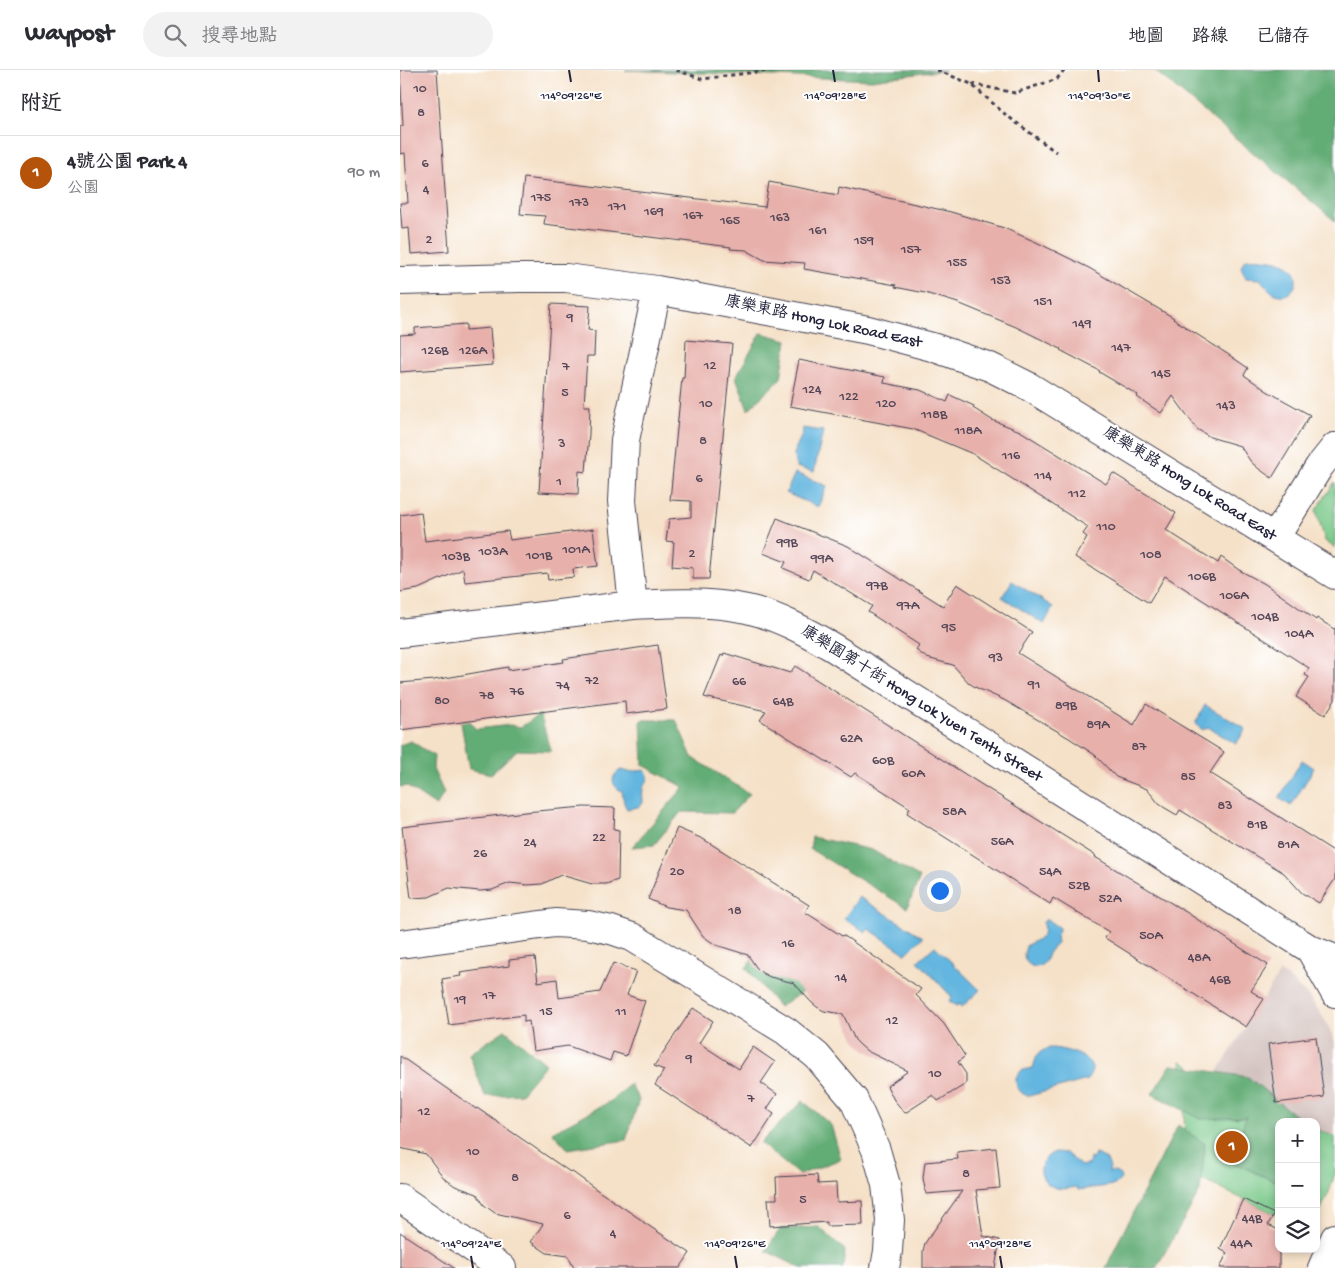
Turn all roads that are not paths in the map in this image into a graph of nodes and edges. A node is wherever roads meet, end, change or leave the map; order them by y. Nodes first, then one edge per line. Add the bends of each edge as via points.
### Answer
1 (400, 281) edge
2 (657, 290) junction
3 (1335, 447) edge
4 (1275, 538) junction
5 (1335, 575) edge
6 (633, 605) junction
7 (400, 633) edge
8 (400, 944) edge
9 (1310, 948) junction
10 (1335, 959) edge
11 (1335, 993) edge
12 (400, 1198) edge
13 (1335, 1238) edge
14 (502, 1268) edge
15 (885, 1268) edge
16 (1322, 1268) edge

1 - 2 street, 康樂東路 Hong Lok Road East via 566,278
2 - 4 street, 康樂東路 Hong Lok Road East via 868,330 990,367 1028,386
2 - 6 street via 625,440 622,501
3 - 4 street
4 - 5 street, 康樂東路 Hong Lok Road East
6 - 7 street, 康樂園第十街 Hong Lok Yuen Tenth Street
6 - 9 street, 康樂園第十街 Hong Lok Yuen Tenth Street via 694,603 748,610 806,632
8 - 15 street via 555,923 611,930 632,937 786,1032 817,1056 854,1100 876,1150 886,1185 890,1220
9 - 10 street, 康樂園第十街 Hong Lok Yuen Tenth Street
9 - 11 street, 康樂園第十街 Hong Lok Yuen Tenth Street
12 - 14 street
13 - 16 street

